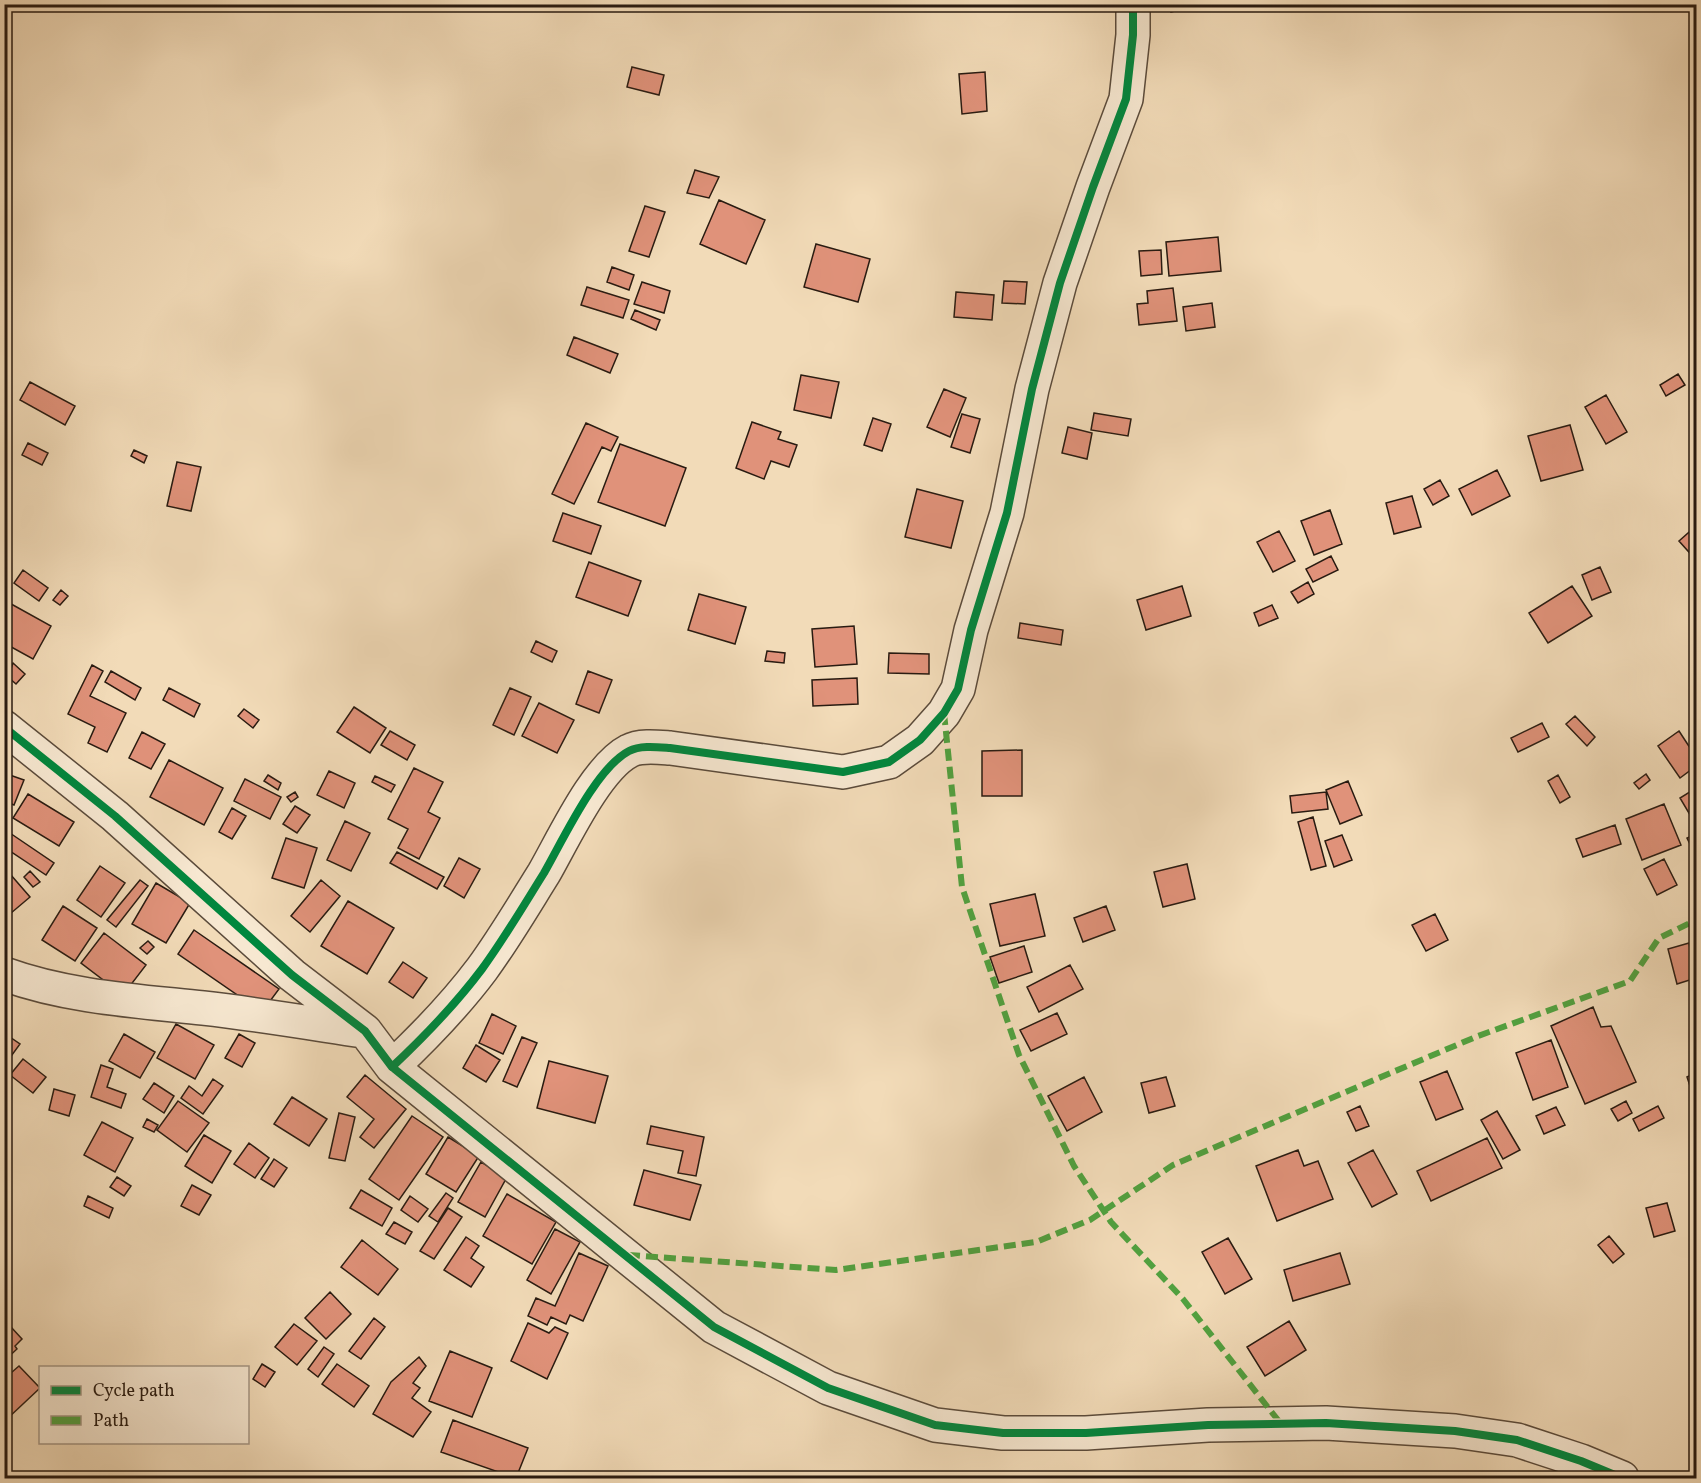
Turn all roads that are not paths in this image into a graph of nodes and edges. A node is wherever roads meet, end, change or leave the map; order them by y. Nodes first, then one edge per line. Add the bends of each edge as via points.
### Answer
1 (1133, 4) edge
2 (4, 727) edge
3 (4, 974) edge
4 (365, 1031) junction
5 (392, 1066) junction
6 (1622, 1479) edge

1 - 5 street via 1126,99 1060,283 1032,389 1007,513 971,630 958,688 944,713 920,740 889,762 843,772 670,748 630,750 611,766 590,793 482,969 433,1028
2 - 4 street via 115,816 292,975
3 - 4 street via 105,998
4 - 5 street
5 - 6 street via 714,1327 828,1388 935,1425 1015,1433 1326,1423 1455,1431 1518,1440

